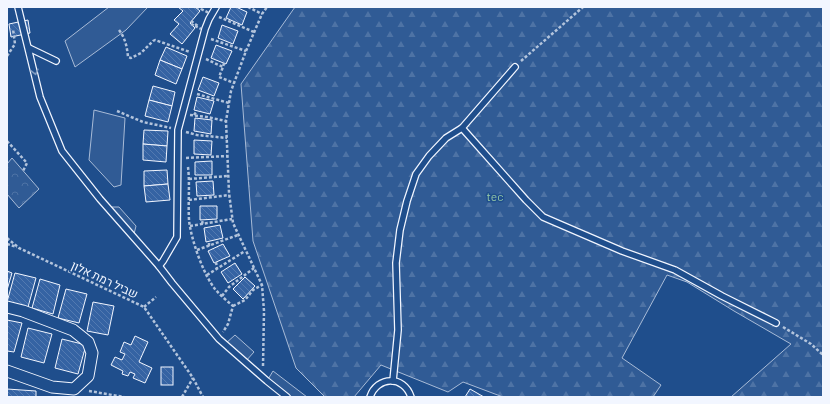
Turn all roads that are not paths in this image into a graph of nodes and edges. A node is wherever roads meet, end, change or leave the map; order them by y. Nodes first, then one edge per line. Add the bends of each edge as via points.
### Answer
1 (18, 7) edge
2 (216, 7) edge
3 (29, 48) junction
4 (56, 61) dead end
5 (515, 67) road end
6 (462, 128) junction
7 (102, 192) dead end
8 (100, 199) junction
9 (159, 266) junction
10 (7, 307) edge
11 (776, 323) road end
12 (7, 371) edge
13 (393, 381) junction
14 (410, 395) edge
15 (287, 397) edge
16 (370, 397) edge
17 (416, 397) edge

1 - 3 lane
2 - 9 lane via 209,19 178,130 177,238
3 - 4 lane
3 -> 8 lane via 40,97 62,151
5 - 6 lane
6 - 11 lane via 543,217 622,251 675,270
6 - 13 lane via 446,138 429,156 416,174 407,201 396,263 398,330
7 - 8 lane
8 - 9 lane
9 - 15 lane via 219,339
10 - 12 street via 73,330 88,342 92,352 88,376 74,389 52,387
13 - 14 lane via 406,387
13 - 16 lane via 380,383 371,392
14 - 17 lane

